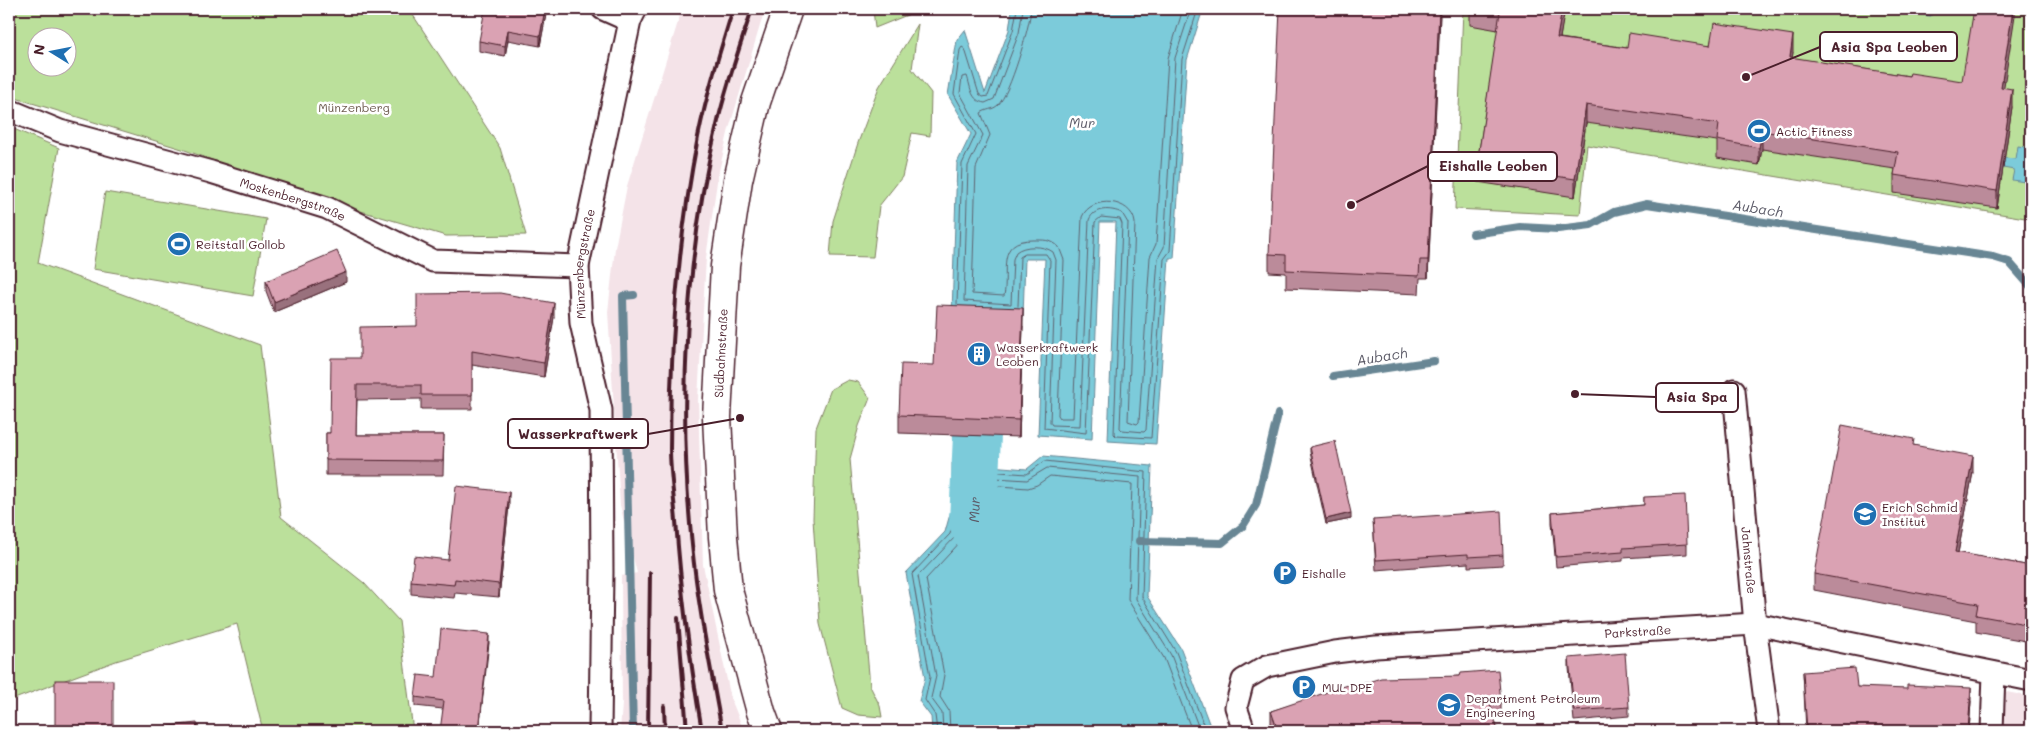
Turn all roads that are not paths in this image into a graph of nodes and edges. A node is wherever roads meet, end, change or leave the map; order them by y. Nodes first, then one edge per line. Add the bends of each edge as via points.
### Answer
1 (602, 9) edge
2 (788, 9) edge
3 (633, 15) edge
4 (9, 110) edge
5 (578, 266) junction
6 (1734, 390) dead end
7 (1755, 624) junction
8 (1994, 673) junction
9 (2031, 680) edge
10 (600, 731) edge
11 (768, 731) edge
12 (1244, 731) edge
13 (1769, 731) edge
14 (1992, 731) edge

1 - 3 street
2 - 11 main road, Südbahnstraße via 756,102 738,180 725,266 717,417 722,537 728,590
3 - 5 street, Münzenbergstraße
4 - 5 street, Moskenbergstraße via 60,131 327,208 433,261
5 - 10 street, Münzenbergstraße via 581,323 601,410
6 - 7 street, Jahnstraße
7 - 8 street, Parkstraße
7 - 12 street, Parkstraße via 1376,647 1267,666 1243,680 1236,707
7 - 13 street, Jahnstraße
8 - 9 street, Parkstraße
8 - 14 street

